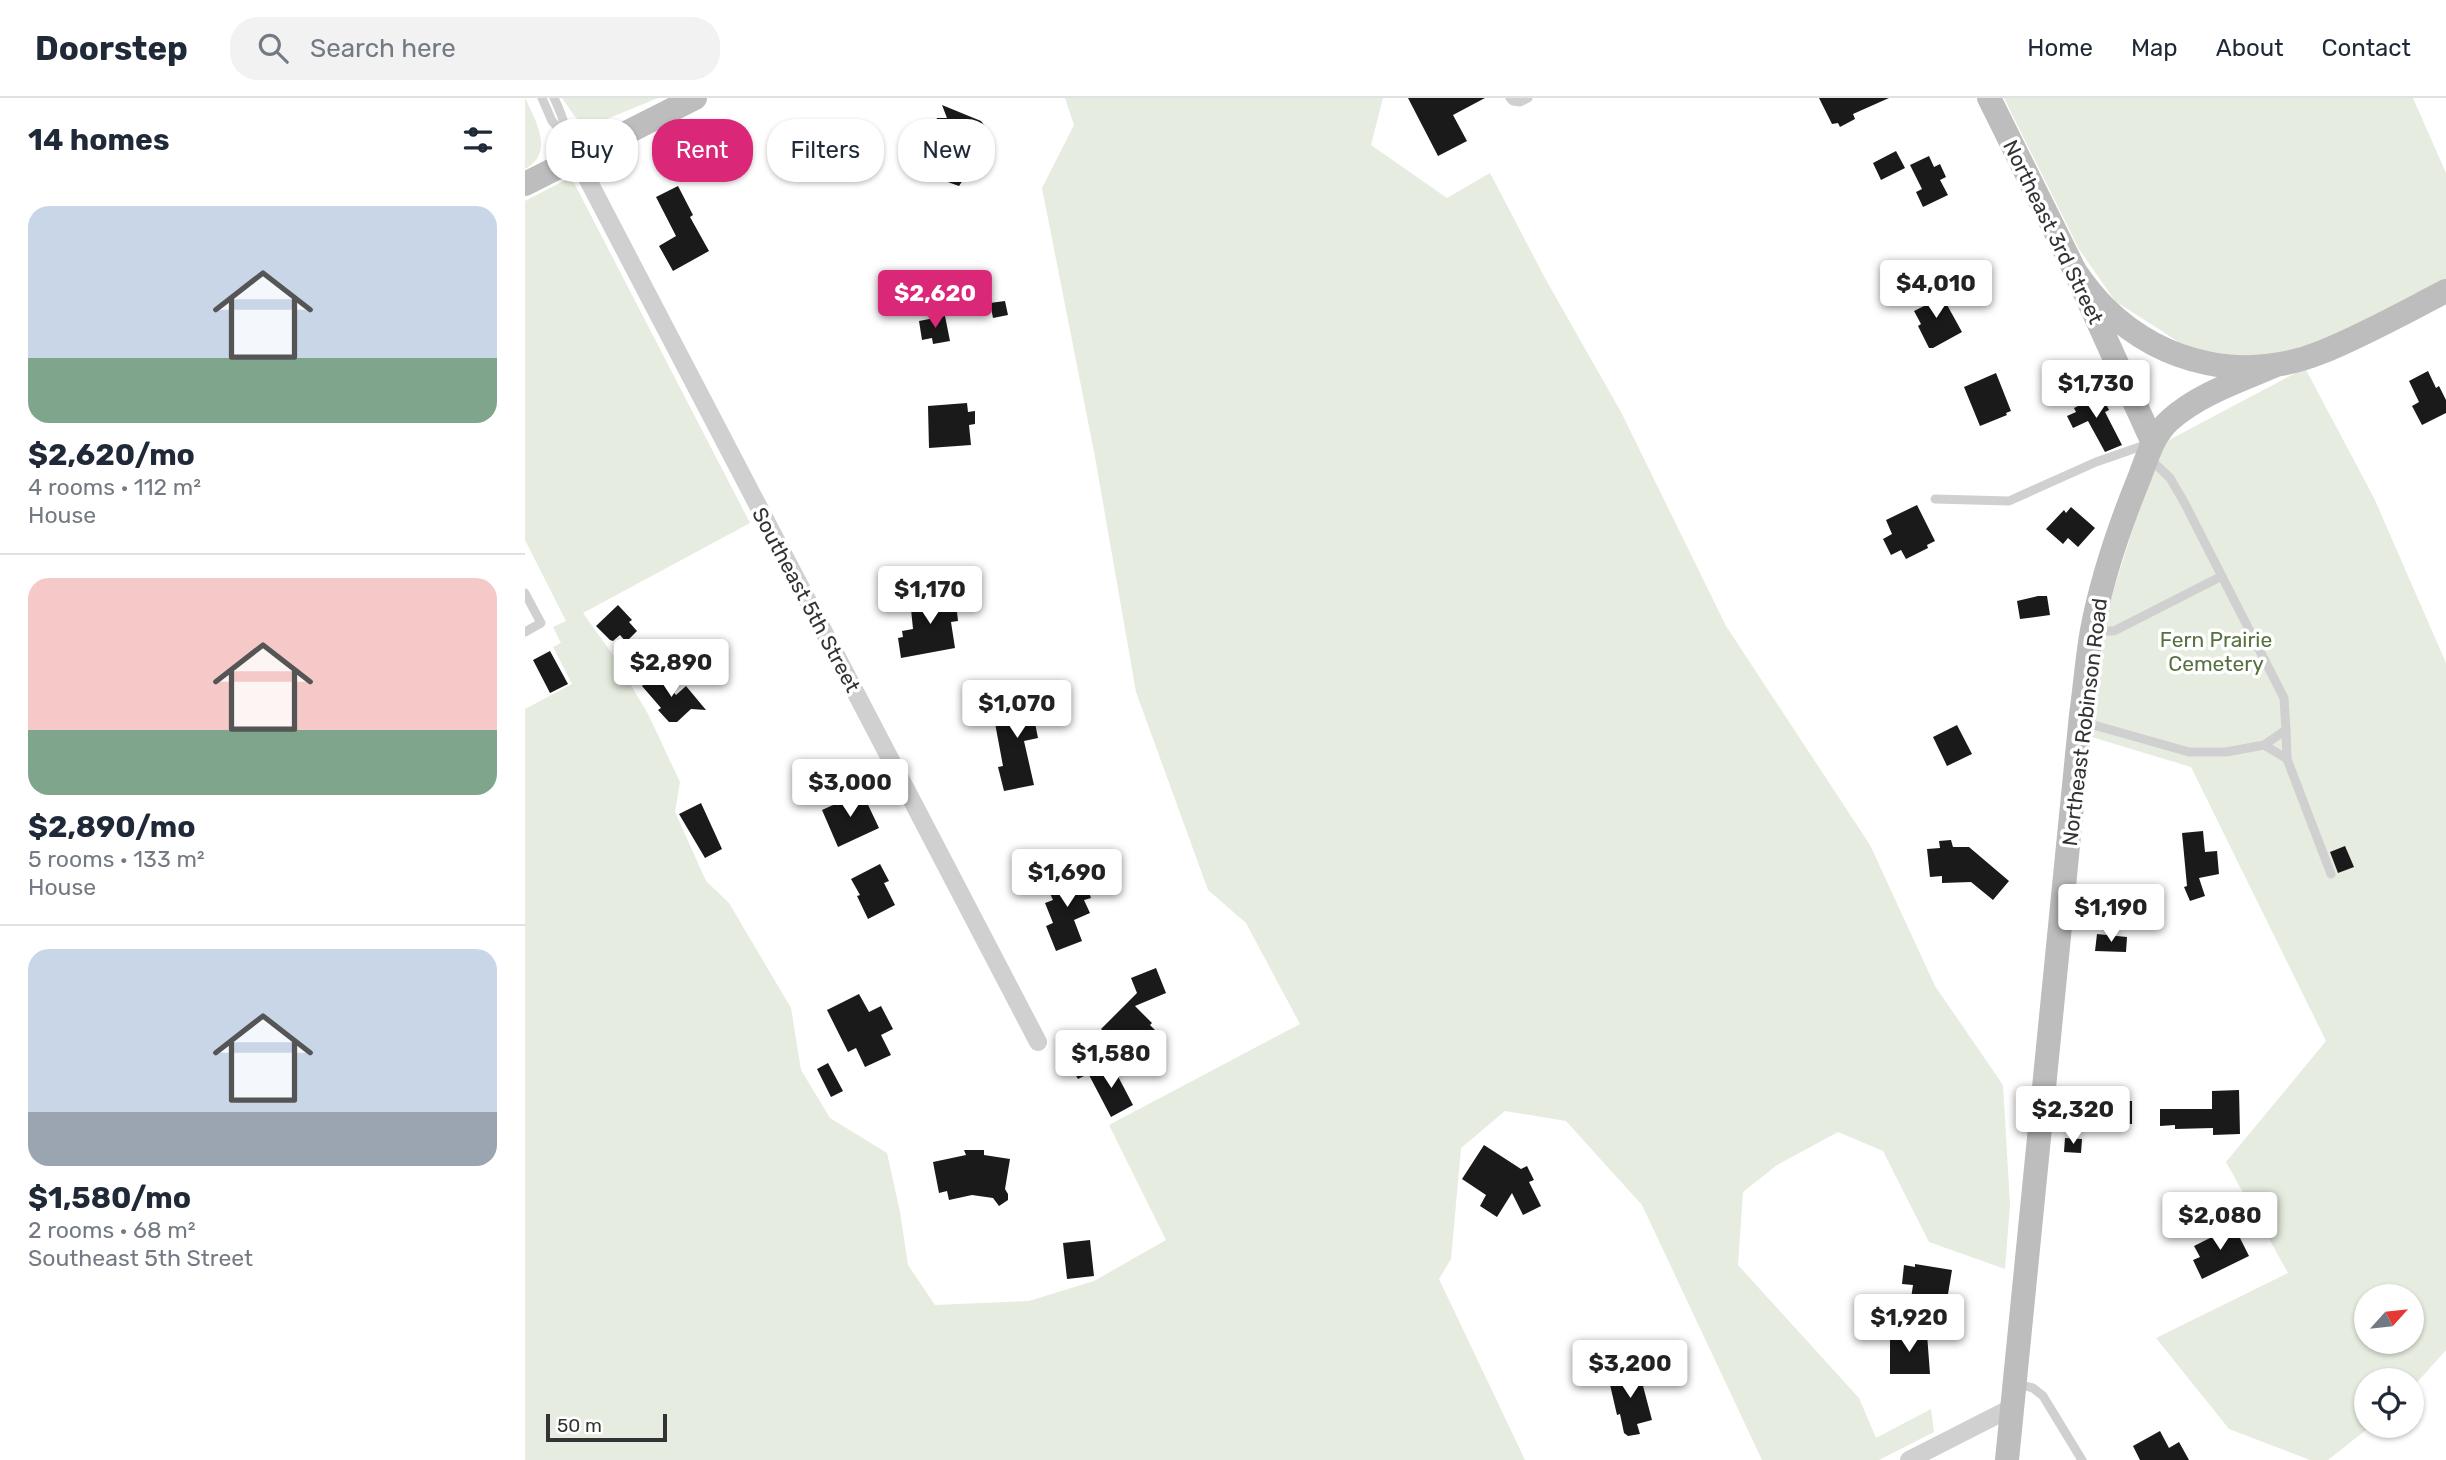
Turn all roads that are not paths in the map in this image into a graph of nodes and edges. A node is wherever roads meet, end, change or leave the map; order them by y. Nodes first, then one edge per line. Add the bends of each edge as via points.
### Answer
1 (542, 98) edge
2 (554, 98) edge
3 (695, 98) edge
4 (1510, 98) edge
5 (1528, 98) edge
6 (1989, 98) edge
7 (550, 119) edge
8 (563, 119) edge
9 (638, 122) edge
10 (546, 169) edge
11 (590, 182) edge
12 (525, 184) edge
13 (2444, 297) edge
14 (2107, 322) junction
15 (2274, 366) junction
16 (2150, 450) junction
17 (1935, 499) dead end
18 (2222, 576) junction
19 (525, 593) edge
20 (2092, 631) junction
21 (525, 632) edge
22 (2080, 722) junction
23 (2286, 730) junction
24 (2264, 745) junction
25 (2287, 759) junction
26 (2332, 874) dead end
27 (1038, 1042) dead end
28 (2014, 1395) junction
29 (1909, 1460) edge
30 (2007, 1460) edge
31 (2082, 1460) edge

1 - 7 lane
2 - 8 lane
3 - 9 street
4 - 5 lane via 1520,102
6 - 14 street, Northeast 3rd Street via 2075,271
10 - 12 street
11 - 27 street, Southeast 5th Street
13 - 15 street via 2319,354
14 - 15 street via 2182,357 2219,366
14 - 16 street, Northeast 3rd Street
15 - 16 street, Northeast Robinson Road via 2184,408 2167,422
16 - 17 lane via 2096,462 2009,500
16 - 18 lane
16 - 20 street, Northeast Robinson Road via 2124,514
18 - 20 lane via 2114,631
18 - 23 lane via 2284,698
19 - 21 lane via 541,623
20 - 22 street, Northeast Robinson Road
22 - 24 lane via 2189,752
22 - 28 street, Northeast Robinson Road
23 - 24 lane
23 - 25 lane
24 - 25 lane
25 - 26 lane
28 - 29 street
28 - 30 street, Northeast Robinson Road
28 - 31 lane via 2033,1388 2043,1396

